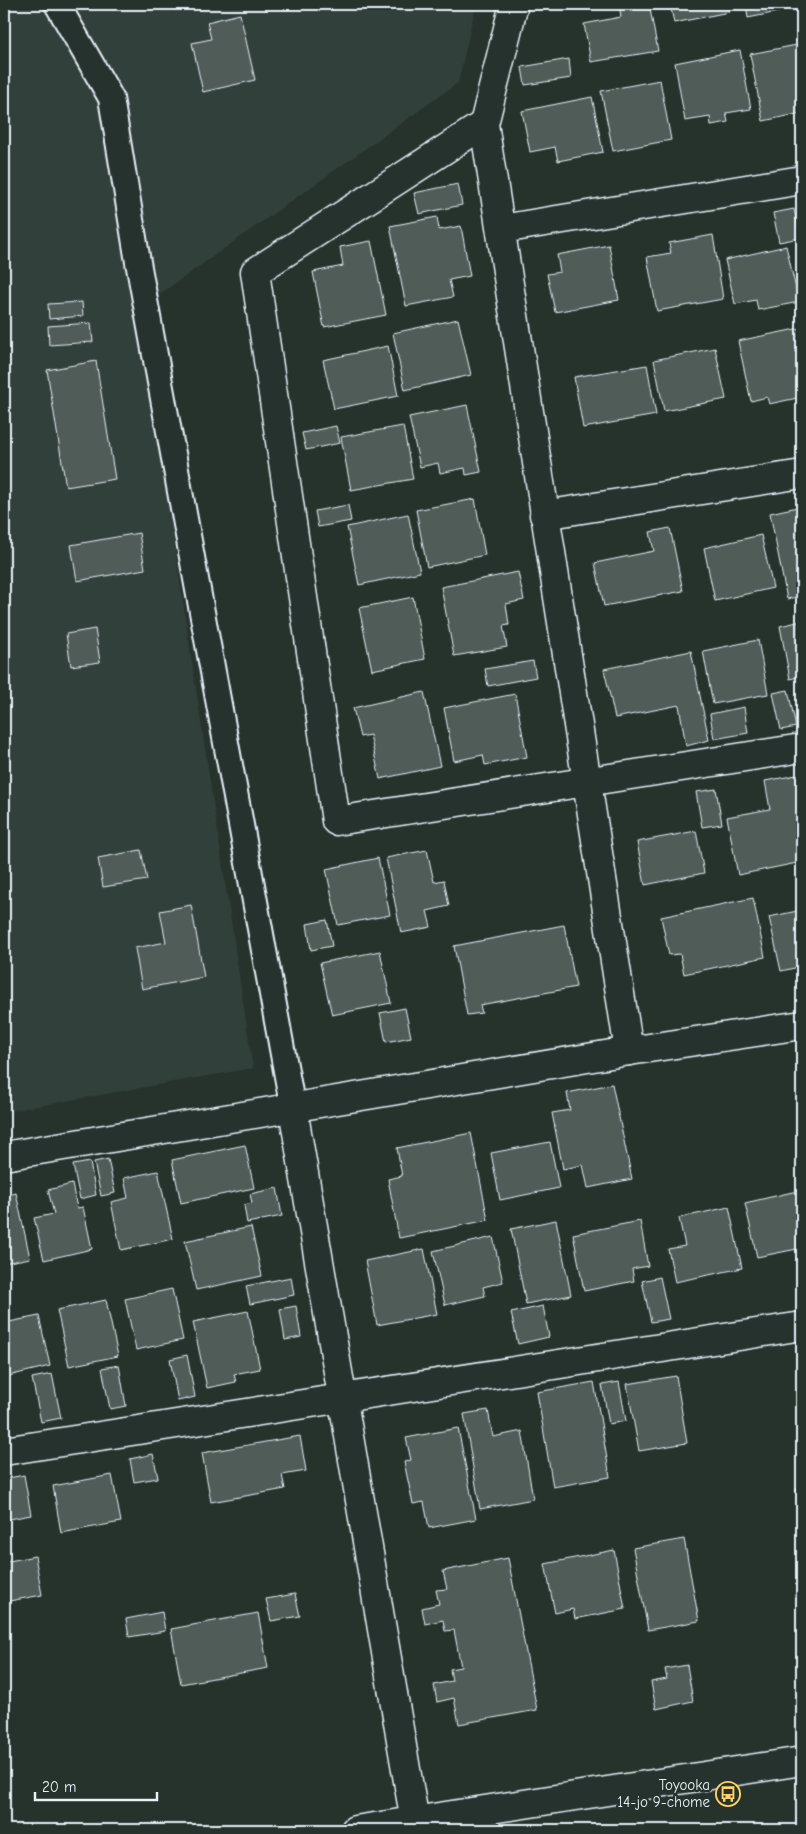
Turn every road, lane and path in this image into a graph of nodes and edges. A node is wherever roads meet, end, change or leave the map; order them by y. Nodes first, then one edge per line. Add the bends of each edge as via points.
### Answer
1 (57, 4) edge
2 (514, 4) edge
3 (484, 124) junction
4 (802, 180) edge
5 (502, 229) junction
6 (802, 474) edge
7 (544, 515) junction
8 (802, 748) edge
9 (586, 784) junction
10 (802, 1025) edge
11 (629, 1052) junction
12 (293, 1109) junction
13 (4, 1156) edge
14 (802, 1326) edge
15 (343, 1398) junction
16 (4, 1451) edge
17 (802, 1761) edge
18 (415, 1822) junction
19 (355, 1830) edge

1 - 12 lane via 111,98
2 - 3 street
3 - 5 street
3 - 9 street via 255,272 336,821
4 - 5 street
5 - 7 street
6 - 7 street
7 - 9 street
8 - 9 street
9 - 11 street
10 - 11 street
11 - 12 street
12 - 13 street
12 - 15 street
14 - 15 street
15 - 16 street
15 - 18 street
17 - 18 street
18 - 19 street

